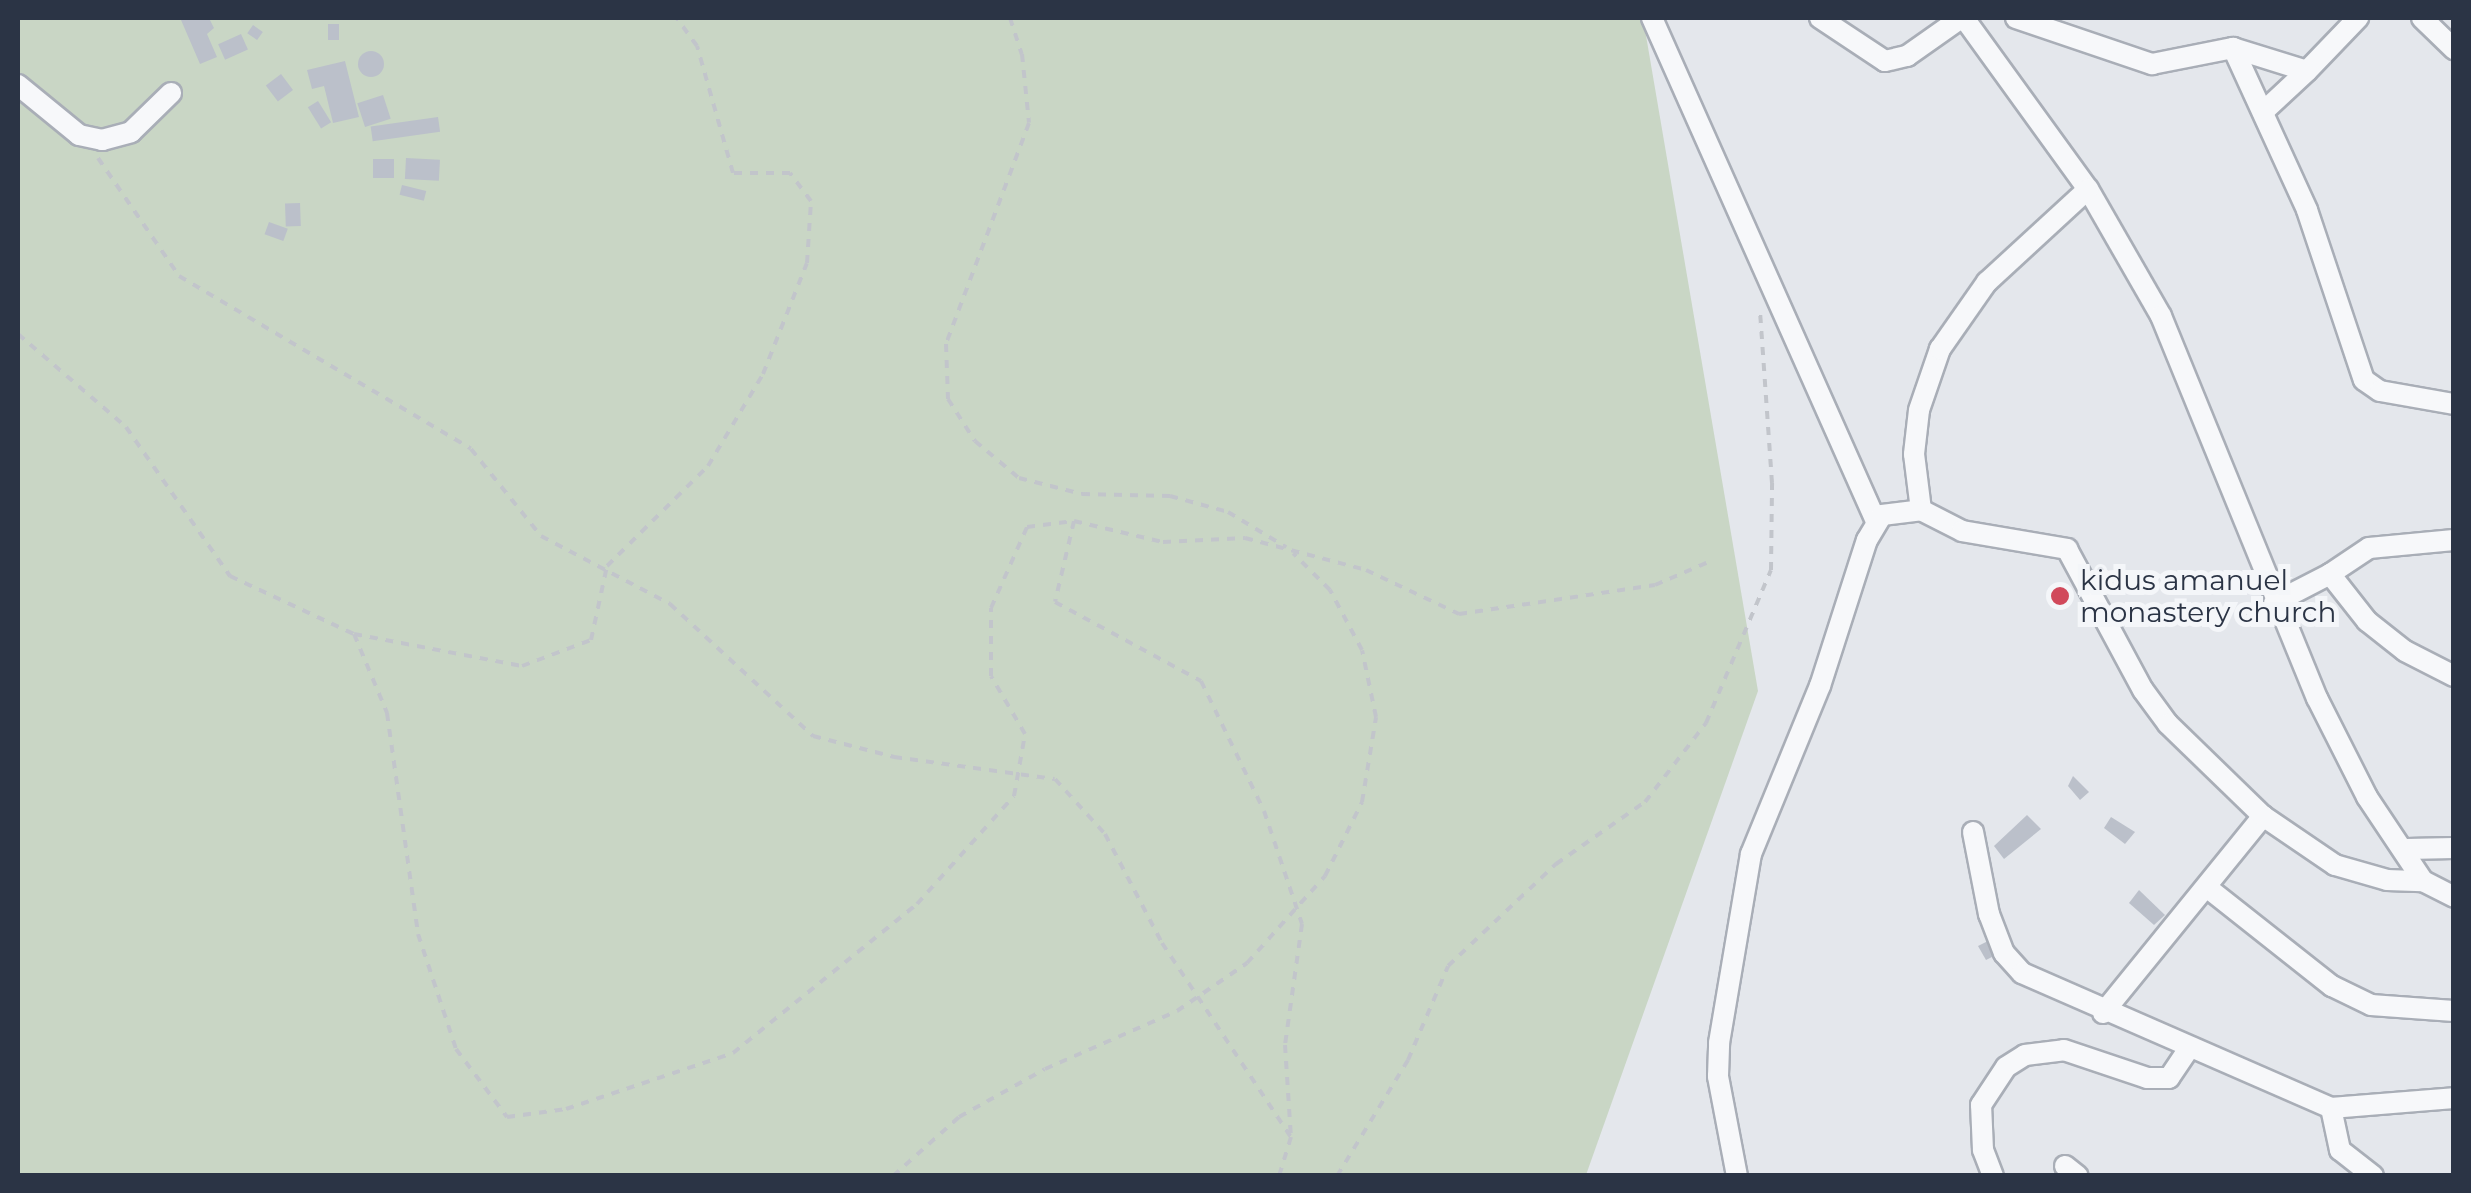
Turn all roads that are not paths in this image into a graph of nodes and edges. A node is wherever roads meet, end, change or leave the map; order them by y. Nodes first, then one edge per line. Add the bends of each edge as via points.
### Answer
1 (1652, 18) edge
2 (1820, 18) edge
3 (1962, 18) edge
4 (2016, 18) edge
5 (2358, 18) edge
6 (2422, 18) edge
7 (2232, 48) junction
8 (2454, 49) edge
9 (2307, 71) junction
10 (18, 85) edge
11 (171, 93) dead end
12 (2263, 112) junction
13 (2088, 189) junction
14 (2454, 404) edge
15 (1899, 513) junction
16 (2454, 540) edge
17 (2330, 574) junction
18 (2274, 603) junction
19 (2454, 676) edge
20 (2263, 816) junction
21 (1974, 832) dead end
22 (2454, 848) edge
23 (2407, 849) junction
24 (2422, 881) junction
25 (2208, 889) junction
26 (2454, 897) edge
27 (2454, 1011) edge
28 (2103, 1013) junction
29 (2189, 1048) junction
30 (2454, 1098) edge
31 (2331, 1108) junction
32 (1737, 1176) edge
33 (1993, 1176) edge
34 (2374, 1176) edge

1 - 15 street
2 - 3 street via 1886,61 1906,56
3 - 13 street
4 - 7 street via 2152,64
5 - 9 street
6 - 8 street
7 - 9 street
7 - 12 street
9 - 12 street
10 - 11 street via 79,135 102,140 131,132
12 - 14 street via 2307,210 2364,380 2380,391
13 - 15 street via 1987,282 1940,349 1918,410
13 - 18 street via 2161,316
15 - 20 street via 2067,549 2143,690 2168,724
15 - 32 street via 1751,854 1719,1043 1718,1076
16 - 17 street via 2369,548
17 - 18 street
17 - 19 street via 2367,621 2405,651
18 - 23 street via 2367,797
20 - 24 street via 2359,875
20 - 25 street
21 - 28 street via 1989,914 2004,953 2022,973
22 - 23 street
23 - 24 street
24 - 26 street
25 - 27 street via 2294,960 2358,999
25 - 28 street
28 - 29 street
29 - 31 street
29 - 33 street via 2169,1078 2147,1078 2064,1050 2025,1056 2006,1067 1982,1105 1983,1150
30 - 31 street
31 - 34 street via 2340,1150

